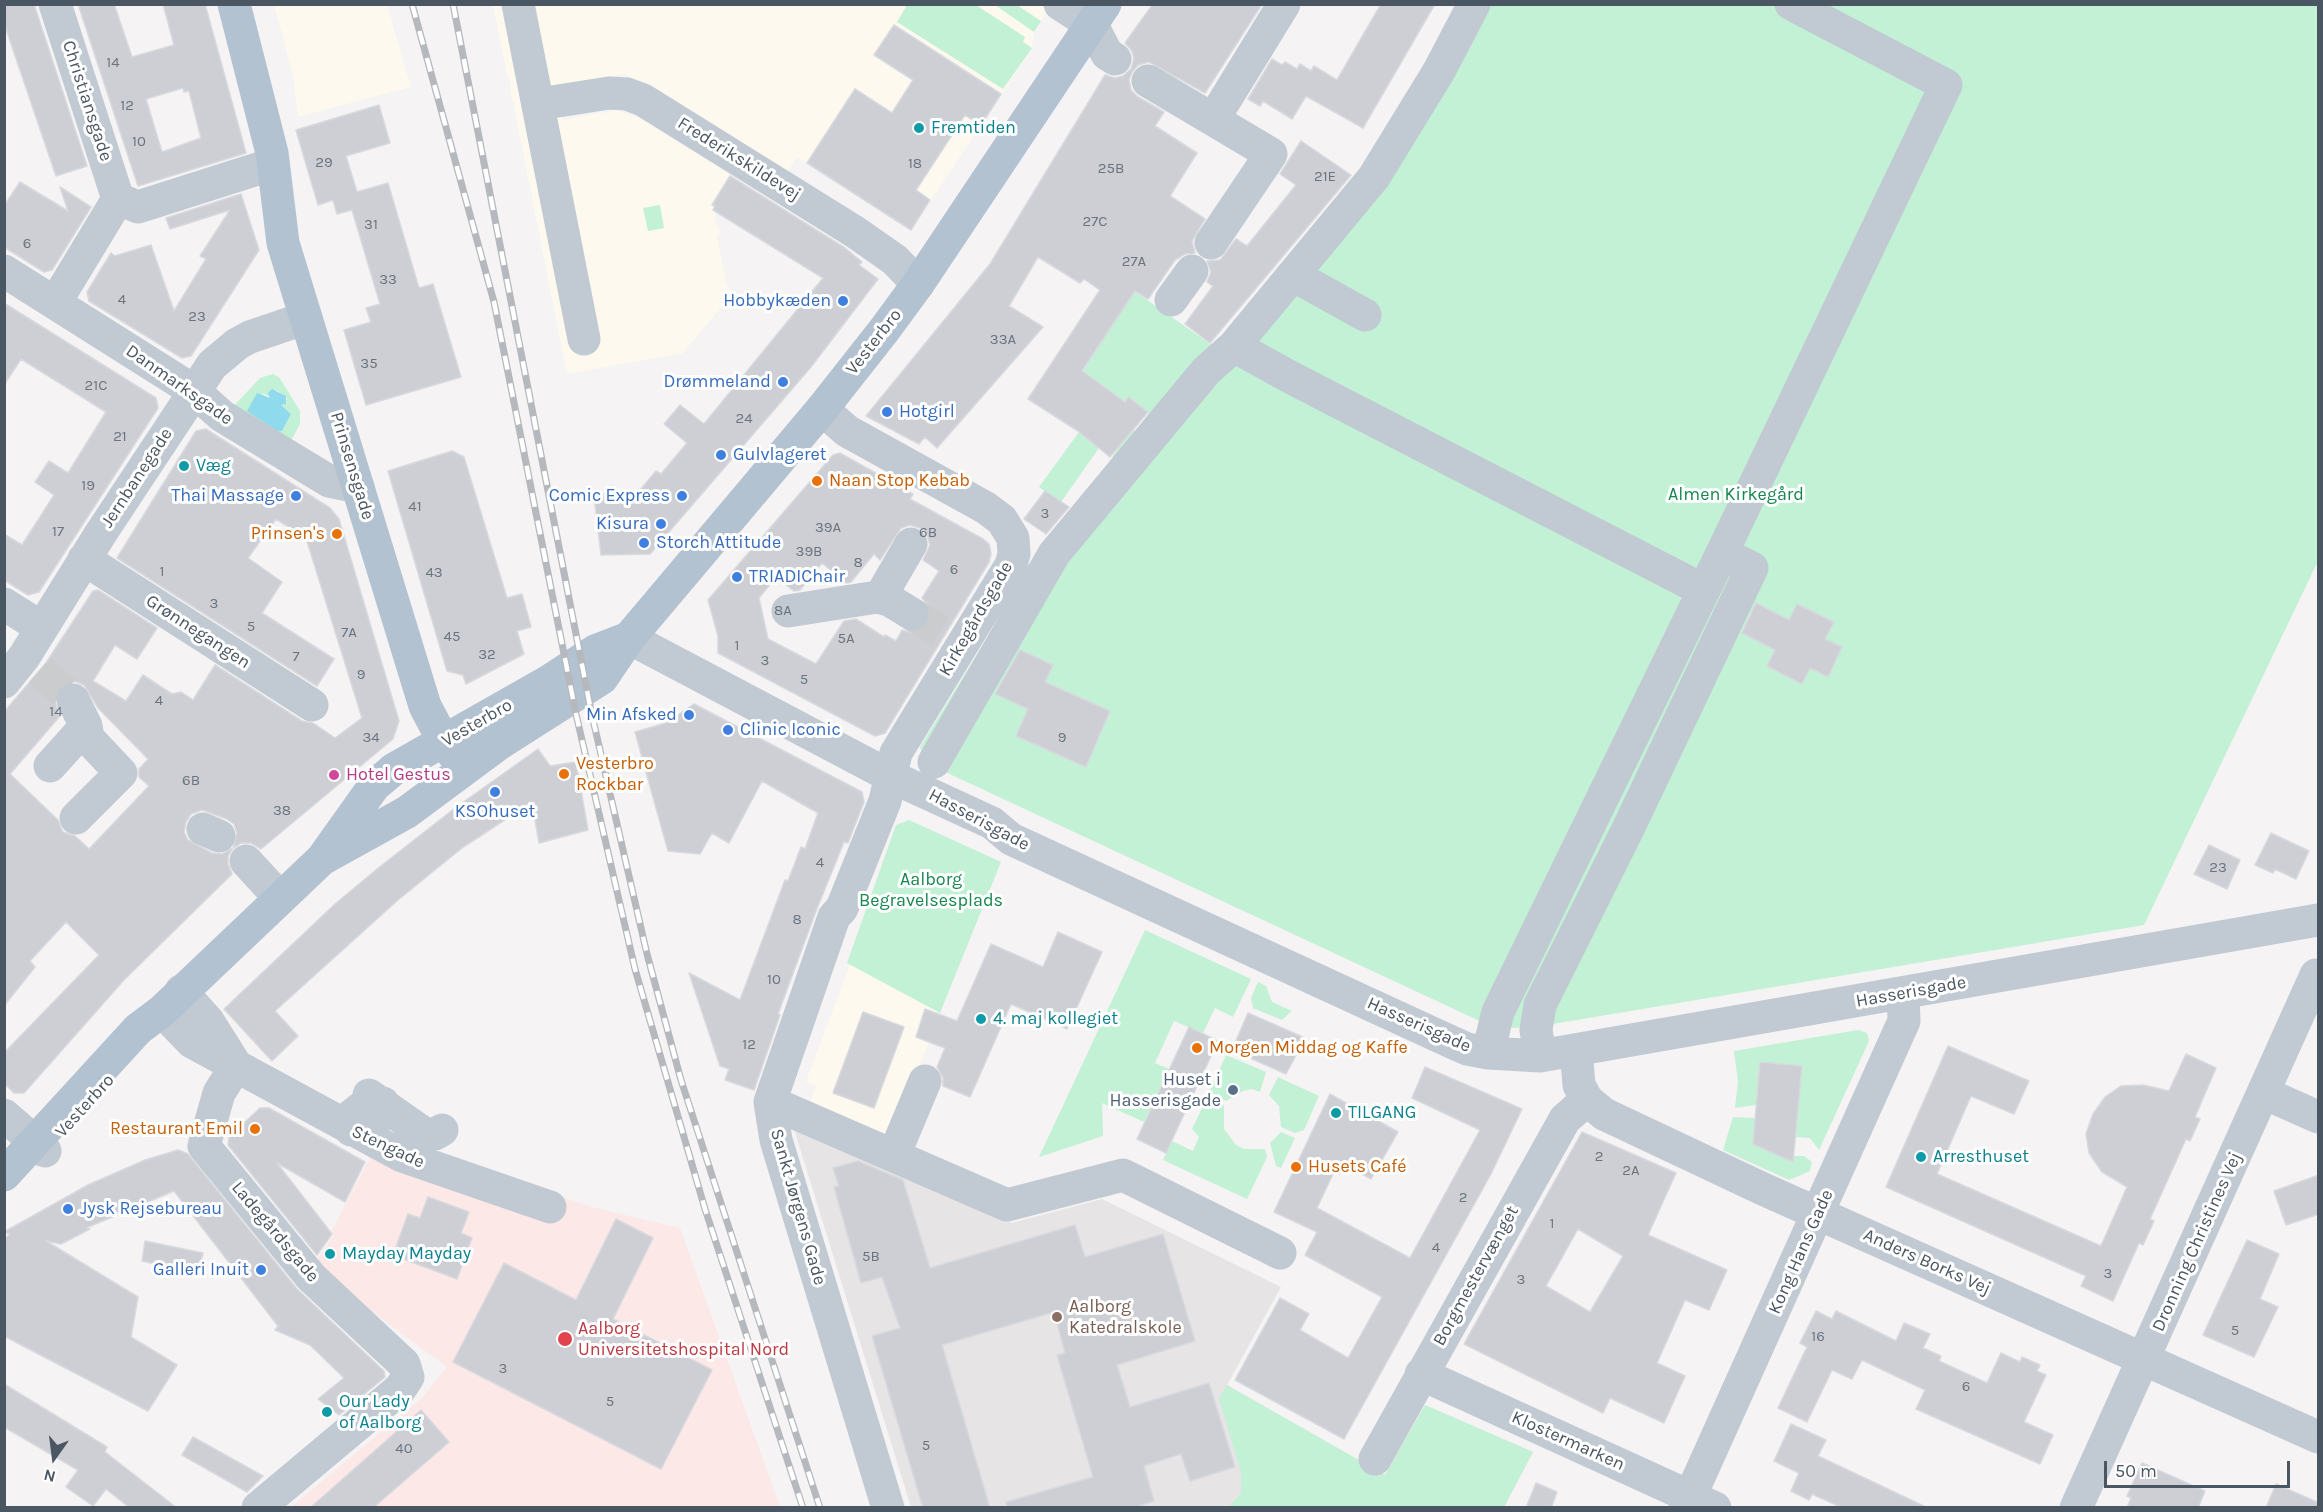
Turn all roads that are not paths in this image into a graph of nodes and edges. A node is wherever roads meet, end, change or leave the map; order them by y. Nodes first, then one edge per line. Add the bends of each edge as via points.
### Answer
1 (55, 4) edge
2 (234, 4) edge
3 (257, 4) edge
4 (518, 4) edge
5 (1060, 4) edge
6 (1284, 4) edge
7 (1474, 4) edge
8 (1791, 4) edge
9 (1099, 15) edge
10 (1115, 59) dead end
11 (1148, 81) dead end
12 (538, 104) junction
13 (1214, 118) junction
14 (273, 158) junction
15 (118, 198) junction
16 (1211, 243) dead end
17 (4, 271) edge
18 (1192, 271) dead end
19 (1293, 275) junction
20 (918, 284) junction
21 (1171, 300) dead end
22 (55, 303) junction
23 (1365, 315) dead end
24 (306, 318) junction
25 (584, 339) dead end
26 (1234, 346) junction
27 (194, 391) junction
28 (822, 409) junction
29 (358, 487) junction
30 (1013, 538) junction
31 (911, 544) dead end
32 (1722, 553) junction
33 (1054, 554) junction
34 (84, 560) junction
35 (1703, 590) junction
36 (883, 598) junction
37 (4, 604) edge
38 (788, 611) dead end
39 (912, 614) tunnel mouth
40 (42, 628) junction
41 (620, 646) junction
42 (23, 670) edge
43 (553, 694) junction
44 (312, 705) dead end
45 (444, 742) junction
46 (934, 762) dead end
47 (50, 766) dead end
48 (464, 768) junction
49 (892, 777) junction
50 (76, 818) dead end
51 (322, 859) junction
52 (246, 861) dead end
53 (280, 898) junction
54 (2319, 920) edge
55 (2316, 975) dead end
56 (1903, 994) junction
57 (172, 1001) junction
58 (1576, 1050) junction
59 (1488, 1053) junction
60 (1540, 1056) junction
61 (236, 1066) junction
62 (925, 1081) dead end
63 (2264, 1094) junction
64 (1587, 1100) junction
65 (770, 1102) junction
66 (4, 1115) edge
67 (2319, 1117) edge
68 (351, 1130) junction
69 (442, 1130) dead end
70 (39, 1147) junction
71 (894, 1155) junction
72 (4, 1174) edge
73 (4, 1199) edge
74 (550, 1207) dead end
75 (1818, 1213) junction
76 (1280, 1253) dead end
77 (2144, 1358) junction
78 (1421, 1374) junction
79 (2319, 1437) edge
80 (1375, 1459) dead end
81 (1697, 1504) edge
82 (258, 1508) edge
83 (888, 1508) edge
84 (2076, 1508) edge

1 - 15 street, Christiansgade
2 - 14 main road, Prinsensgade
3 - 14 main road, Prinsensgade via 276,86
4 - 12 street
5 - 9 street
6 - 13 street
7 - 19 street via 1439,71 1374,177
8 - 32 street via 1946,85
9 - 10 street via 1107,54
9 - 20 main road, Vesterbro
11 - 13 street
12 - 20 street, Frederikskildevej via 609,93 643,100 892,258
12 - 25 street
13 - 16 street via 1271,154
14 - 15 street via 138,207
14 - 24 main road, Prinsensgade via 283,243
15 - 22 street
17 - 22 street, Danmarksgade
18 - 21 street
19 - 23 street
19 - 26 street
20 - 28 main road, Vesterbro
22 - 27 street, Danmarksgade
24 - 27 street, Jernbanegade via 237,344 212,365
24 - 29 main road, Prinsensgade
26 - 33 street via 1206,371
26 - 35 street
27 - 29 street, Danmarksgade via 222,416 329,481
27 - 34 street, Jernbanegade
28 - 30 street, Kirkegårdsgade via 847,431 986,508 1002,520
28 - 41 main road, Vesterbro
29 - 45 main road, Prinsensgade via 425,706
30 - 33 street
30 - 49 street, Kirkegårdsgade via 1011,565 953,640 896,753
31 - 36 street
32 - 35 street
32 - 60 street via 1752,568 1540,1005 1536,1030
33 - 46 street via 1019,636
34 - 40 street, Jernbanegade
34 - 44 street, Grønnegangen
35 - 59 street via 1498,1012
36 - 38 street
36 - 39 street
37 - 40 street
40 - 42 street, Jernbanegade
41 - 43 main road, Vesterbro via 595,651
41 - 49 street, Hasserisgade
43 - 45 main road, Vesterbro
43 - 48 main road, Vesterbro
45 - 48 main road, Prinsensgade
45 - 51 main road, Vesterbro via 374,786
47 - 50 street via 80,713 88,738 120,773
48 - 51 main road, Vesterbro via 407,812
49 - 59 street, Hasserisgade via 992,823 1011,839 1467,1049
49 - 65 street, Sankt Jørgens Gade via 842,908 834,917
51 - 53 main road, Vesterbro
52 - 53 street
53 - 57 main road, Vesterbro
54 - 56 street, Hasserisgade
55 - 63 street, Dronning Christines Vej
56 - 58 street, Hasserisgade
56 - 75 street, Kong Hans Gade via 1904,1021
57 - 61 street, Stengade via 192,1042
57 - 70 main road, Vesterbro via 138,1029
58 - 60 street, Hasserisgade
58 - 64 street via 1579,1085
59 - 60 street, Hasserisgade
61 - 68 street, Stengade
61 - 82 street, Ladegårdsgade via 219,1093 204,1146 311,1277 404,1364 408,1377 400,1389
62 - 71 street
63 - 67 street
63 - 77 street, Dronning Christines Vej
64 - 75 street, Anders Borks Vej via 1604,1114 1636,1130
64 - 78 street, Borgmestervænget via 1565,1119
65 - 71 street
65 - 83 street, Sankt Jørgens Gade via 776,1140
66 - 70 street
68 - 69 street via 370,1126 380,1116 376,1099 425,1134
68 - 74 street, Stengade via 402,1156
70 - 72 main road, Vesterbro
70 - 73 main road, Vesterbro
71 - 76 street via 1008,1205 1124,1175
75 - 77 street, Anders Borks Vej
75 - 81 street, Kong Hans Gade
77 - 79 street, Anders Borks Vej
77 - 84 street, Dronning Christines Vej
78 - 80 street, Borgmestervænget
78 - 81 street, Klostermarken

